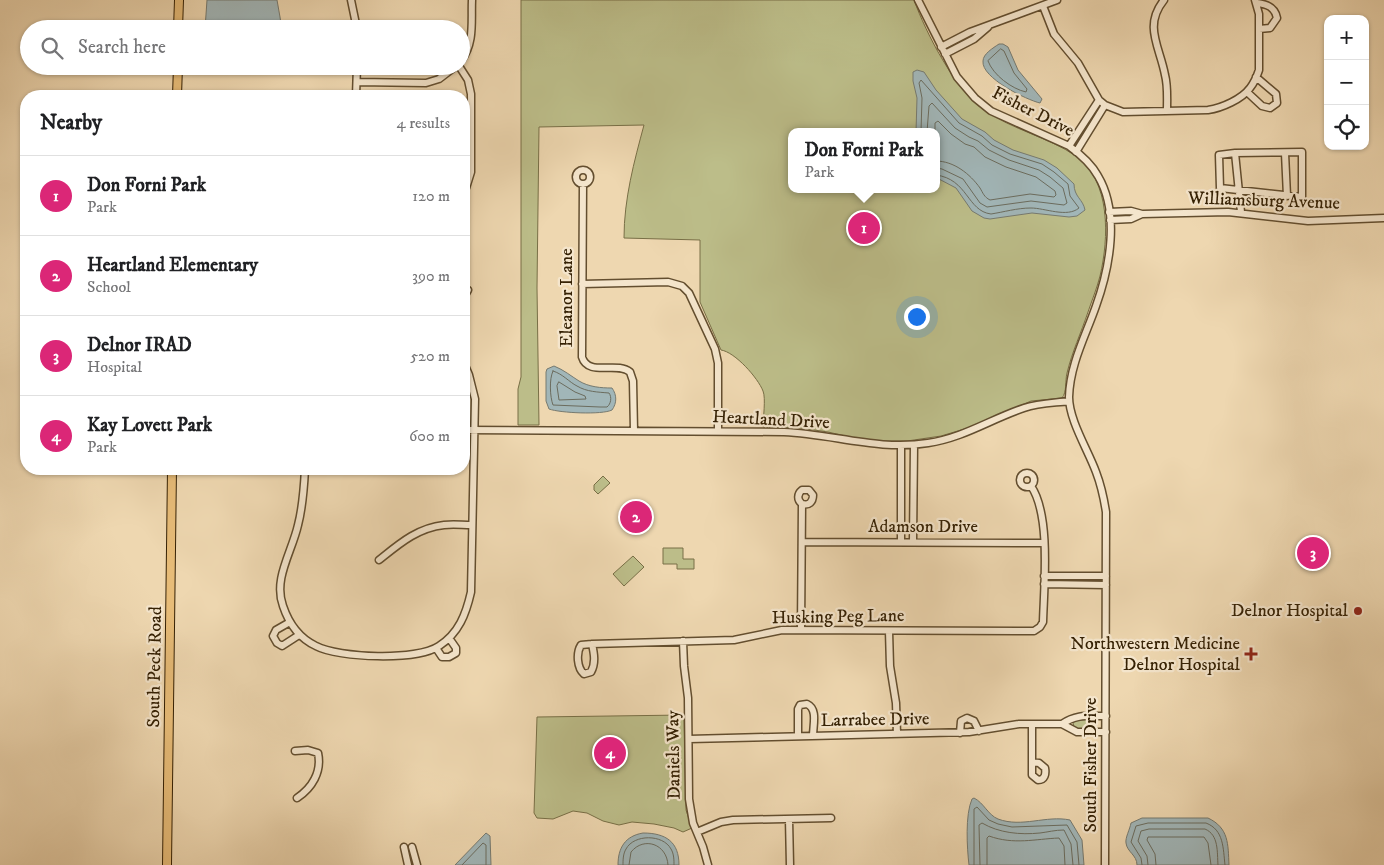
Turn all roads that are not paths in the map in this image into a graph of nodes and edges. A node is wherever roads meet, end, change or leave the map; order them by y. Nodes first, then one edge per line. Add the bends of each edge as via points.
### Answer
1 (179, 0) edge
2 (350, 0) edge
3 (472, 0) edge
4 (918, 0) edge
5 (1057, 0) edge
6 (1164, 0) edge
7 (1256, 1) edge
8 (1043, 6) junction
9 (178, 20) edge
10 (355, 20) edge
11 (993, 24) junction
12 (1259, 29) junction
13 (470, 44) edge
14 (941, 47) junction
15 (945, 54) junction
16 (178, 75) edge
17 (357, 75) edge
18 (445, 75) edge
19 (464, 75) edge
20 (1256, 77) junction
21 (357, 82) junction
22 (177, 90) edge
23 (356, 90) edge
24 (1247, 92) junction
25 (1099, 100) junction
26 (1106, 105) junction
27 (1167, 111) junction
28 (1069, 146) junction
29 (1076, 152) junction
30 (1235, 153) junction
31 (1285, 153) junction
32 (470, 175) edge
33 (583, 184) dead end
34 (1239, 192) junction
35 (1286, 196) junction
36 (1109, 212) junction
37 (1241, 212) junction
38 (1142, 214) junction
39 (1384, 218) edge
40 (1110, 220) junction
41 (582, 284) junction
42 (470, 379) edge
43 (1069, 401) junction
44 (470, 429) edge
45 (474, 429) junction
46 (634, 431) junction
47 (718, 431) junction
48 (914, 445) junction
49 (901, 446) junction
50 (172, 475) edge
51 (305, 475) edge
52 (1031, 486) dead end
53 (802, 504) dead end
54 (471, 525) junction
55 (802, 542) junction
56 (901, 542) junction
57 (913, 542) junction
58 (1044, 543) junction
59 (379, 560) dead end
60 (1044, 576) junction
61 (1106, 576) junction
62 (1044, 584) junction
63 (1106, 585) junction
64 (290, 622) junction
65 (801, 630) junction
66 (890, 630) junction
67 (299, 634) junction
68 (449, 638) junction
69 (683, 641) junction
70 (592, 644) junction
71 (436, 648) junction
72 (1106, 716) junction
73 (1032, 724) junction
74 (1062, 724) junction
75 (979, 731) junction
76 (1106, 732) junction
77 (960, 733) junction
78 (897, 734) junction
79 (798, 736) junction
80 (813, 736) junction
81 (689, 738) junction
82 (295, 752) dead end
83 (1032, 762) dead end
84 (297, 798) dead end
85 (830, 818) dead end
86 (789, 819) junction
87 (697, 832) junction
88 (404, 847) dead end
89 (412, 847) dead end
90 (167, 865) edge
91 (408, 865) edge
92 (417, 865) edge
93 (708, 865) edge
94 (790, 865) edge
95 (1105, 865) edge

1 - 9 main road
2 - 10 street
3 - 13 street
4 - 14 street, Fisher Drive
5 - 8 street
6 - 27 street via 1154,17 1153,30 1165,73
7 - 12 street
7 - 12 street via 1268,5 1277,18 1270,28
8 - 11 street
8 - 25 street via 1054,34 1078,63
11 - 14 street
11 - 15 street
12 - 20 street via 1259,70
14 - 15 street, Fisher Drive
15 - 28 street, Fisher Drive via 957,77 991,111
16 - 22 main road
17 - 21 street
18 - 21 street via 426,83
19 - 32 street via 471,94
20 - 24 street
20 - 24 street via 1276,94 1277,103 1270,108 1262,106
21 - 23 street
24 - 27 street via 1215,109
25 - 26 street
25 - 28 street
26 - 27 street via 1123,112
26 - 29 street
28 - 29 street, Fisher Drive
29 - 36 street, Fisher Drive via 1098,175
30 - 31 street
30 - 34 street
30 - 34 street via 1219,155 1220,188
31 - 35 street
31 - 35 street via 1302,152 1302,197
33 - 41 street, Eleanor Lane
34 - 35 street
34 - 37 street
36 - 38 street, Williamsburg Avenue
36 - 40 street, Fisher Drive
37 - 38 street, Williamsburg Avenue
37 - 39 street, Williamsburg Avenue via 1308,221
38 - 40 street, Williamsburg Avenue via 1131,219
40 - 43 street, Fisher Drive via 1105,279 1074,364
41 - 46 street, Eleanor Lane via 583,361 592,367 620,368 630,372 634,381
41 - 47 street via 668,282 686,290 717,355
42 - 45 street
43 - 48 street, Heartland Drive via 1034,405 962,435
43 - 61 street, South Fisher Drive via 1105,503
44 - 45 street, Heartland Drive
45 - 46 street, Heartland Drive
45 - 54 street
46 - 47 street, Heartland Drive
47 - 49 street, Heartland Drive via 802,433
48 - 49 street, Heartland Drive
48 - 57 street
49 - 56 street
50 - 90 main road, South Peck Road
51 - 64 street via 303,504 280,586 282,604
52 - 58 street, Husking Peg Lane via 1043,516
53 - 55 street
54 - 59 street via 445,524 425,528
54 - 68 street via 468,608 461,624
55 - 56 street, Adamson Drive
55 - 65 street
56 - 57 street, Adamson Drive
57 - 58 street, Adamson Drive
58 - 60 street, Husking Peg Lane
60 - 61 street
60 - 62 street, Husking Peg Lane
61 - 63 street, South Fisher Drive
62 - 63 street
62 - 66 street, Husking Peg Lane via 1043,622 1034,631
63 - 72 street, South Fisher Drive
64 - 67 street
64 - 67 street via 276,630 273,636 277,643 282,646
65 - 66 street, Husking Peg Lane
65 - 69 street, Husking Peg Lane via 738,639
66 - 78 street
67 - 71 street via 328,651 361,655 410,655
68 - 71 street
68 - 71 street via 456,653 442,657
69 - 70 street, Husking Peg Lane
69 - 81 street, Daniels Way
70 - 70 street via 593,668 584,674 578,650 581,645
72 - 74 street, Larrabee Drive via 1076,716
72 - 76 street, South Fisher Drive
73 - 74 street, Larrabee Drive
73 - 75 street, Larrabee Drive
73 - 83 street
74 - 76 street, Larrabee Drive via 1077,732
75 - 77 street, Larrabee Drive
75 - 77 street via 974,721 968,718 961,721
76 - 95 street, South Fisher Drive
77 - 78 street, Larrabee Drive
78 - 80 street, Larrabee Drive
79 - 80 street, Larrabee Drive
79 - 80 street via 798,709 800,705 807,704 814,712
79 - 81 street, Larrabee Drive
81 - 87 street, Daniels Way via 689,798
82 - 84 street via 308,750 318,753 320,761 313,784
85 - 86 street
86 - 87 street via 733,820
86 - 94 street
87 - 93 street, Daniels Way
88 - 91 street
89 - 92 street

